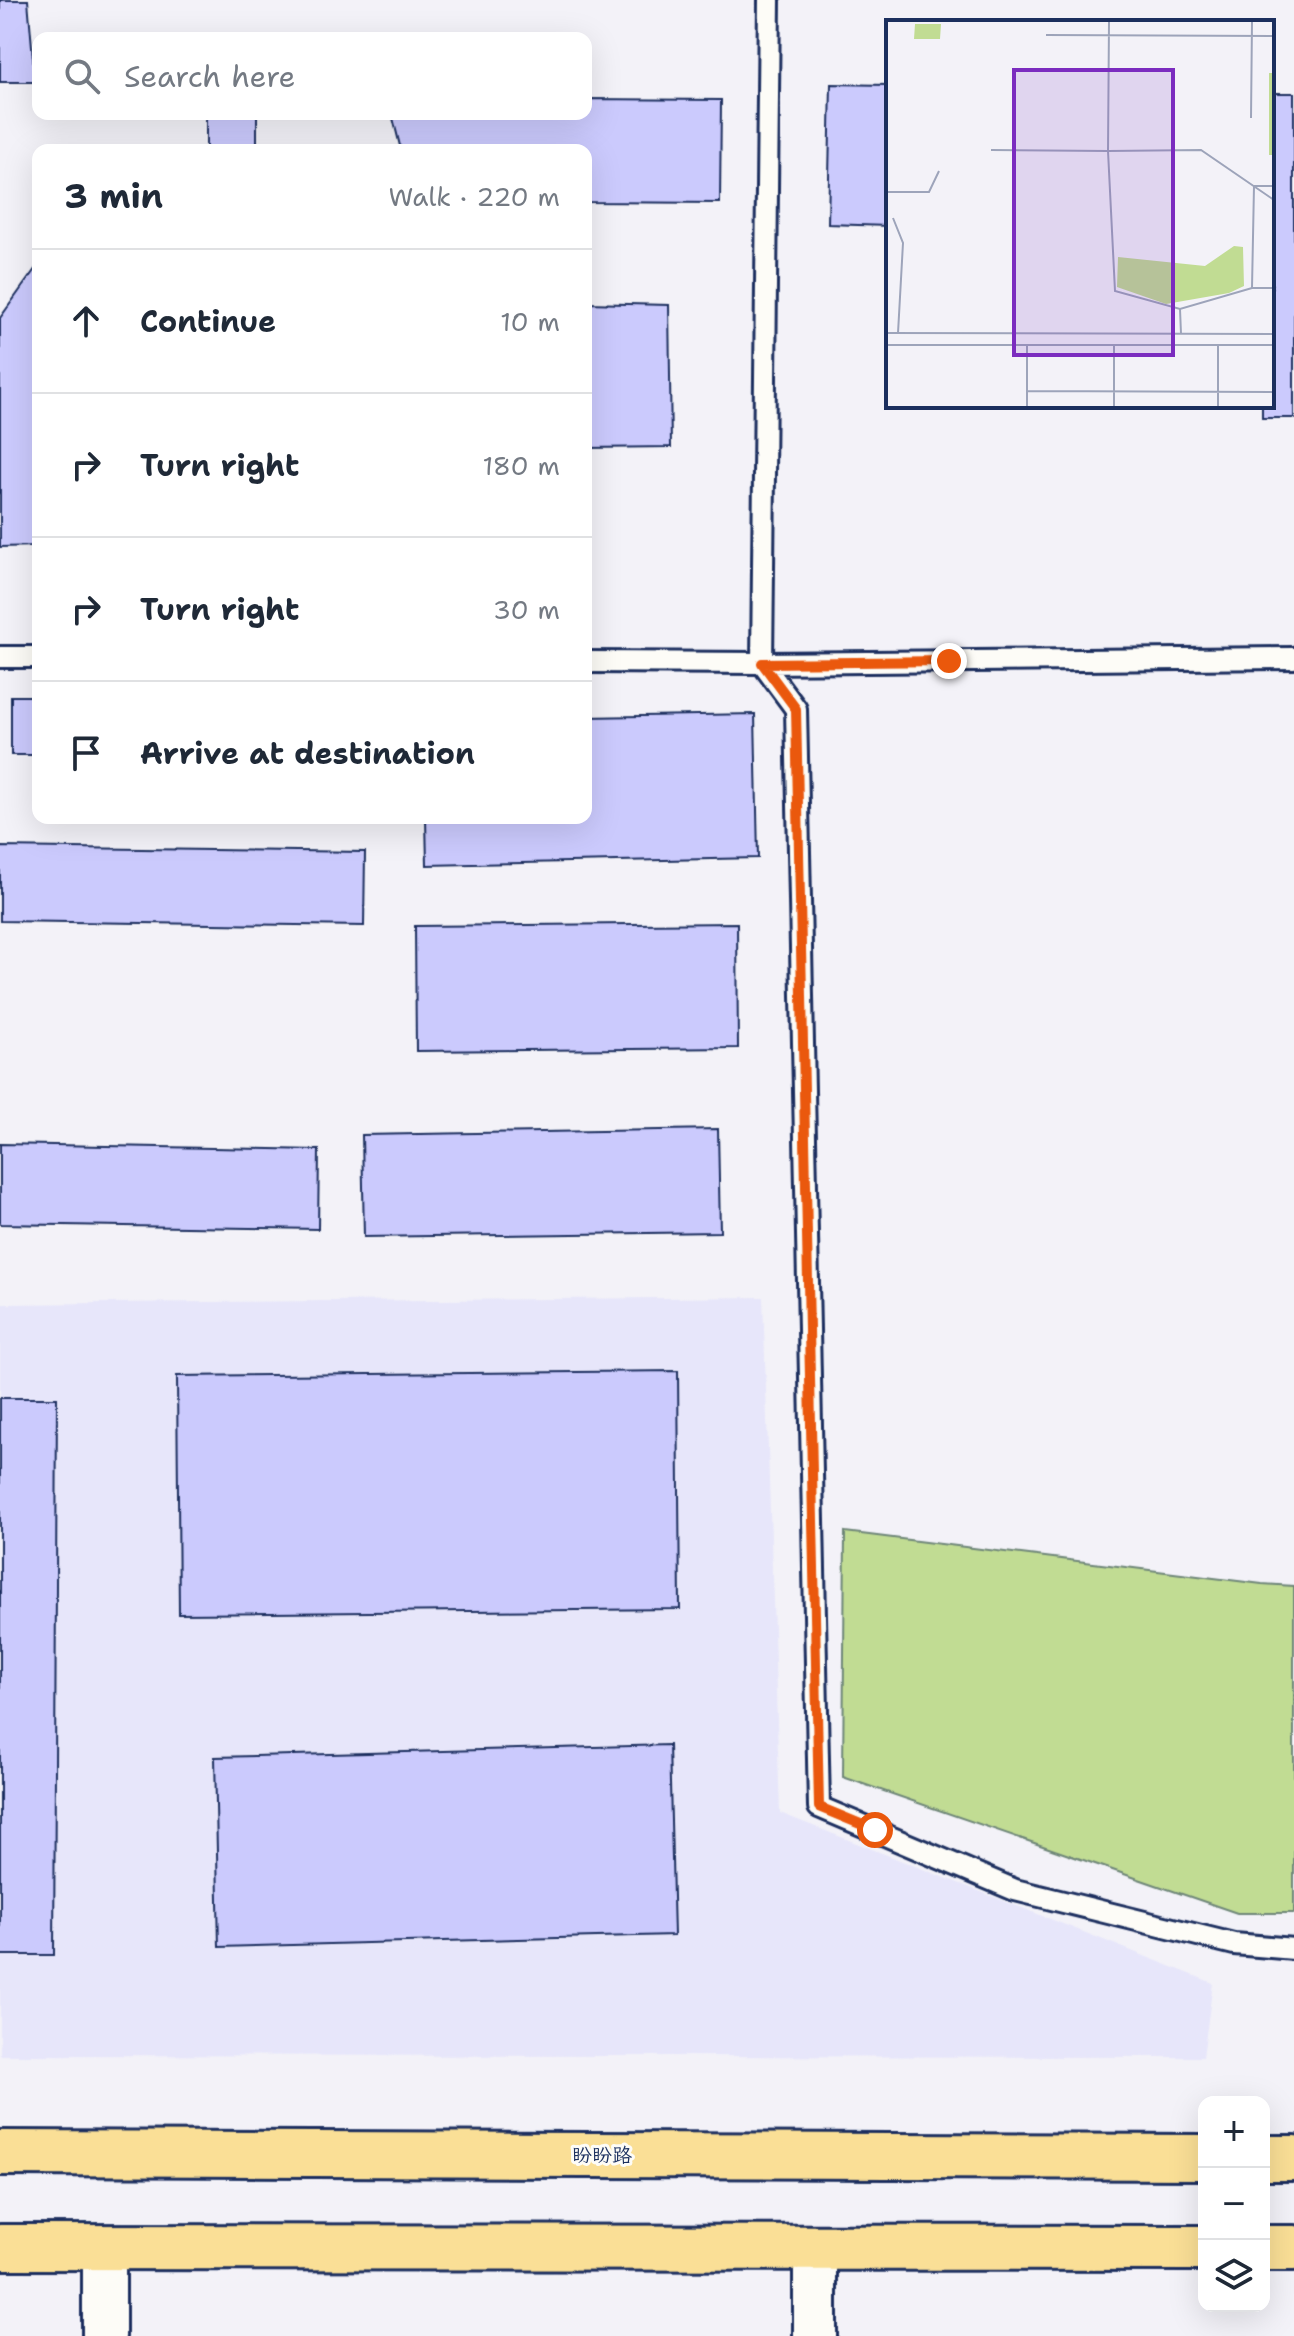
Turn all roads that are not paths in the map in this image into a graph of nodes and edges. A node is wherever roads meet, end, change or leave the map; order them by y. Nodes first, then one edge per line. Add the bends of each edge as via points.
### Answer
1 (769, 0) edge
2 (0, 657) edge
3 (32, 657) edge
4 (1294, 658) edge
5 (592, 662) edge
6 (762, 663) junction
7 (1294, 1949) edge
8 (0, 2153) edge
9 (1198, 2157) edge
10 (1270, 2158) edge
11 (1294, 2158) edge
12 (0, 2247) edge
13 (104, 2247) junction
14 (815, 2248) junction
15 (1198, 2248) edge
16 (1270, 2248) edge
17 (1294, 2248) edge
18 (104, 2336) edge
19 (815, 2336) edge

1 - 6 lane
2 - 3 lane
4 - 6 lane
5 - 6 lane
6 - 7 lane via 796,709 819,1807 1015,1890 1234,1944
8 - 9 main road, 盼盼路
10 - 11 main road
12 - 13 main road
13 - 14 main road
13 - 18 street
14 - 15 main road
14 - 19 street
16 - 17 main road

